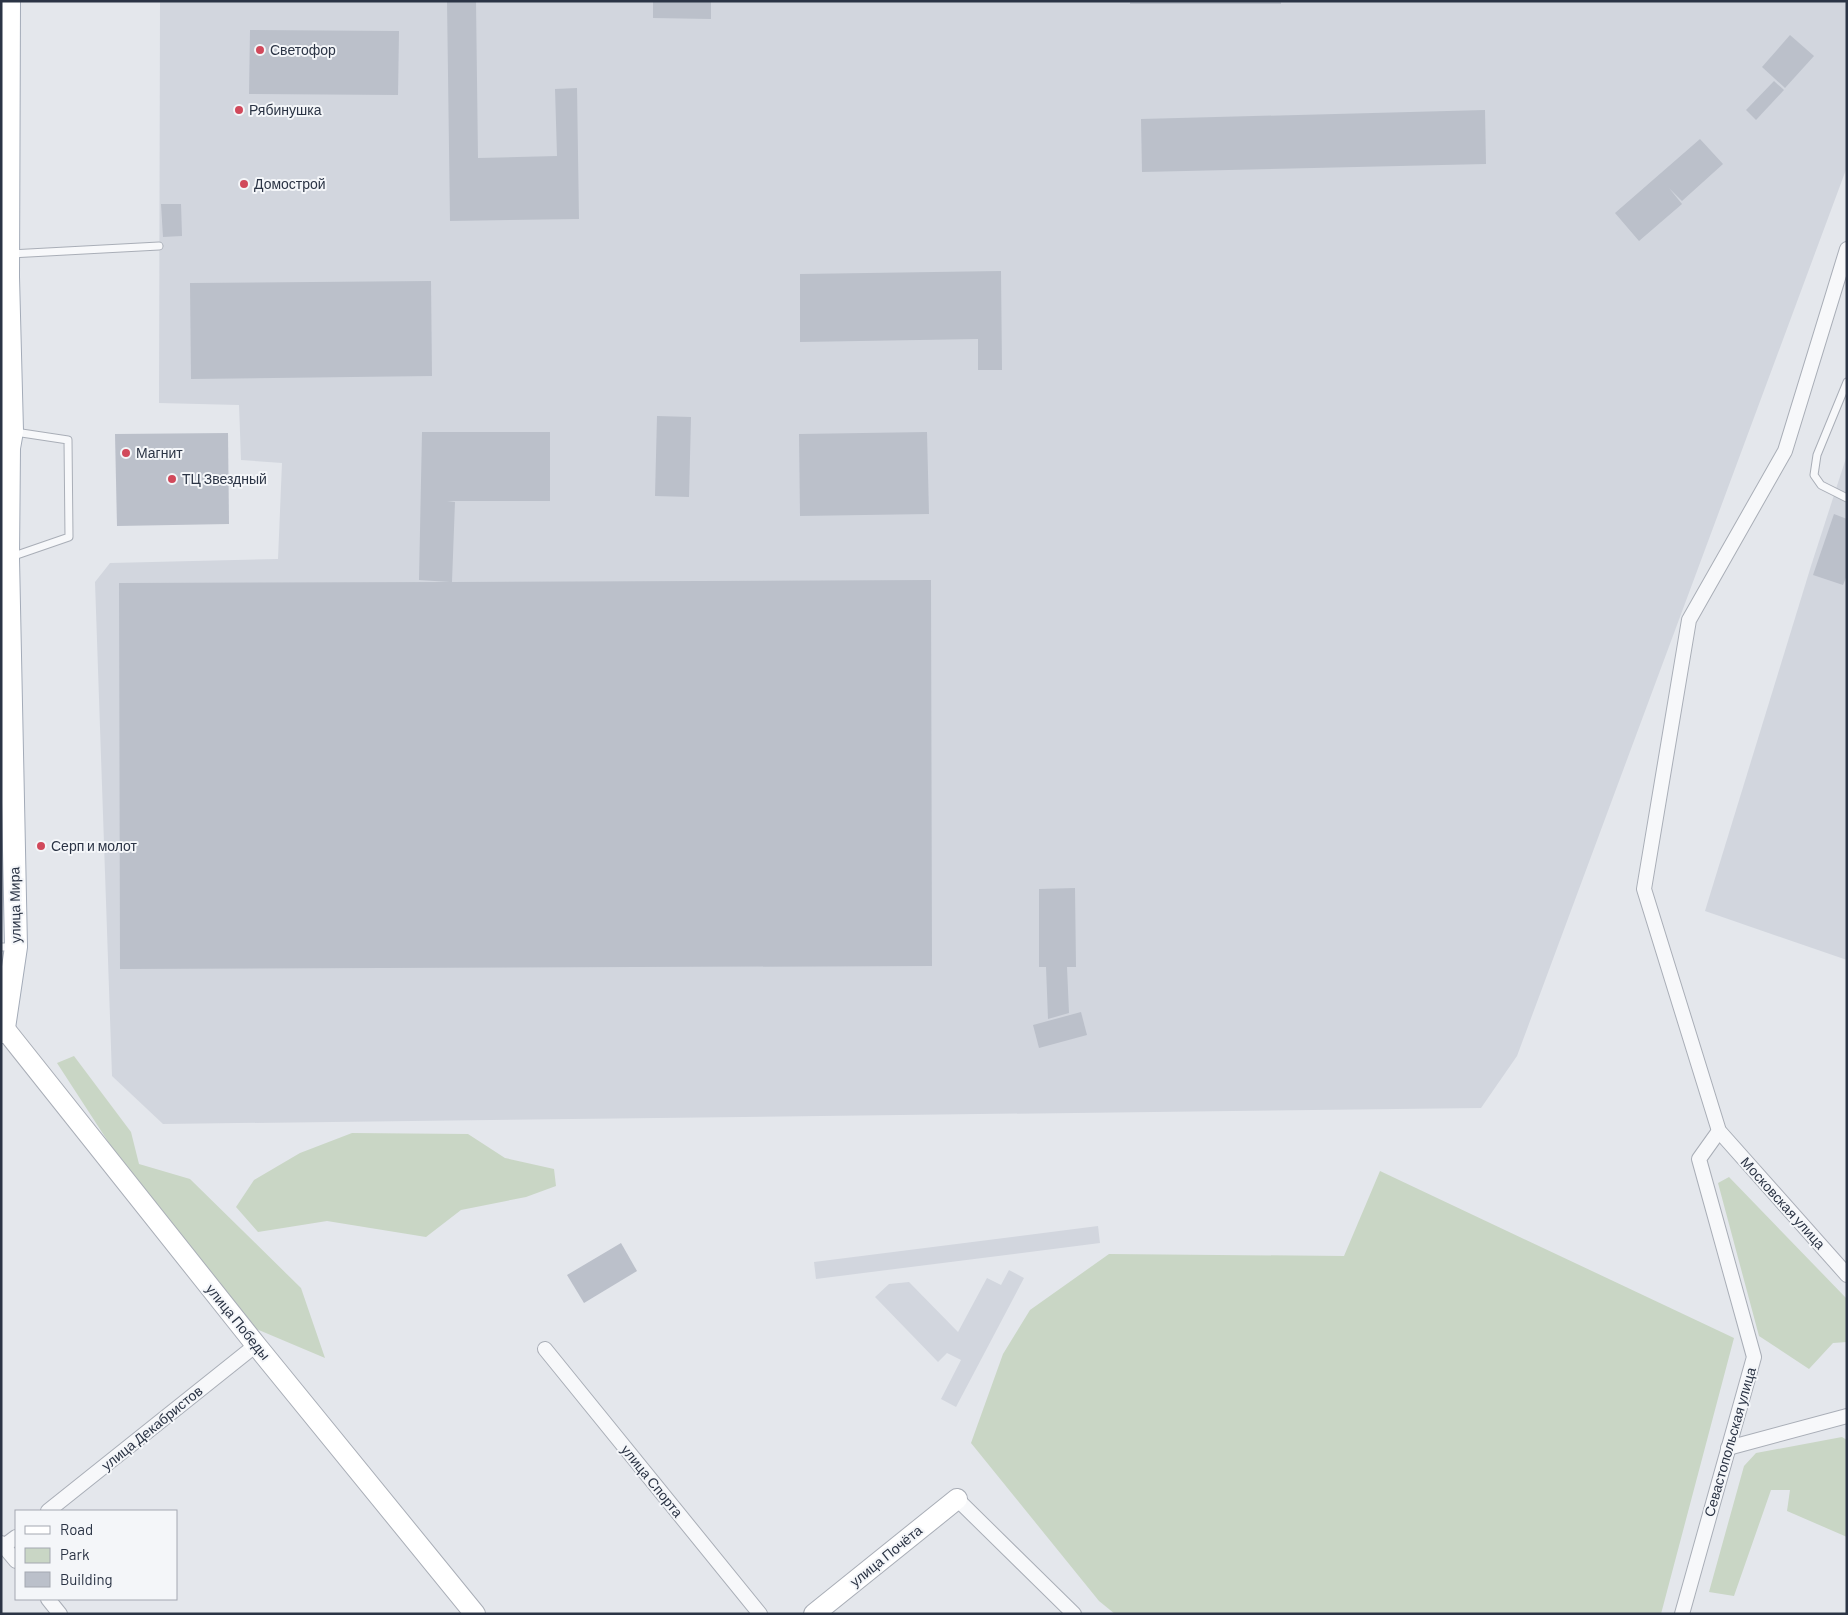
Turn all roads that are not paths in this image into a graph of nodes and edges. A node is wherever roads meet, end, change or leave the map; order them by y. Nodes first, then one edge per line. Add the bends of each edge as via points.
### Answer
1 (9, 1) edge
2 (159, 246) dead end
3 (1847, 250) edge
4 (7, 254) junction
5 (4, 277) edge
6 (1847, 382) edge
7 (8, 443) edge
8 (1847, 498) edge
9 (8, 558) junction
10 (7, 813) edge
11 (9, 947) edge
12 (2, 1029) edge
13 (1719, 1130) junction
14 (1847, 1275) edge
15 (256, 1345) junction
16 (544, 1348) dead end
17 (1847, 1416) edge
18 (1728, 1448) junction
19 (957, 1499) joint
20 (49, 1510) edge
21 (15, 1538) edge
22 (3, 1544) edge
23 (15, 1560) edge
24 (49, 1600) edge
25 (60, 1614) edge
26 (475, 1614) edge
27 (760, 1614) edge
28 (814, 1614) edge
29 (1074, 1614) edge
30 (1682, 1614) edge

1 - 4 main road, улица Мира
2 - 4 lane
3 - 13 street via 1785,451 1689,620 1644,889
4 - 5 main road, улица Мира
5 - 7 main road, улица Мира
6 - 8 lane via 1817,455 1814,475 1821,485
7 - 9 main road, улица Мира
7 - 9 lane via 68,440 68,537
9 - 10 main road, улица Мира
10 - 11 main road, улица Мира
11 - 12 main road, улица Мира
12 - 15 street, улица Победы
13 - 14 street, Московская улица
13 - 18 street, Севастопольская улица via 1699,1159 1754,1357
15 - 20 street, улица Декабристов
15 - 26 street, улица Победы
16 - 27 street, улица Спорта
17 - 18 street
18 - 30 street, Севастопольская улица
19 - 28 street, улица Почёта
19 - 29 street
21 - 22 street
22 - 23 street
24 - 25 street

